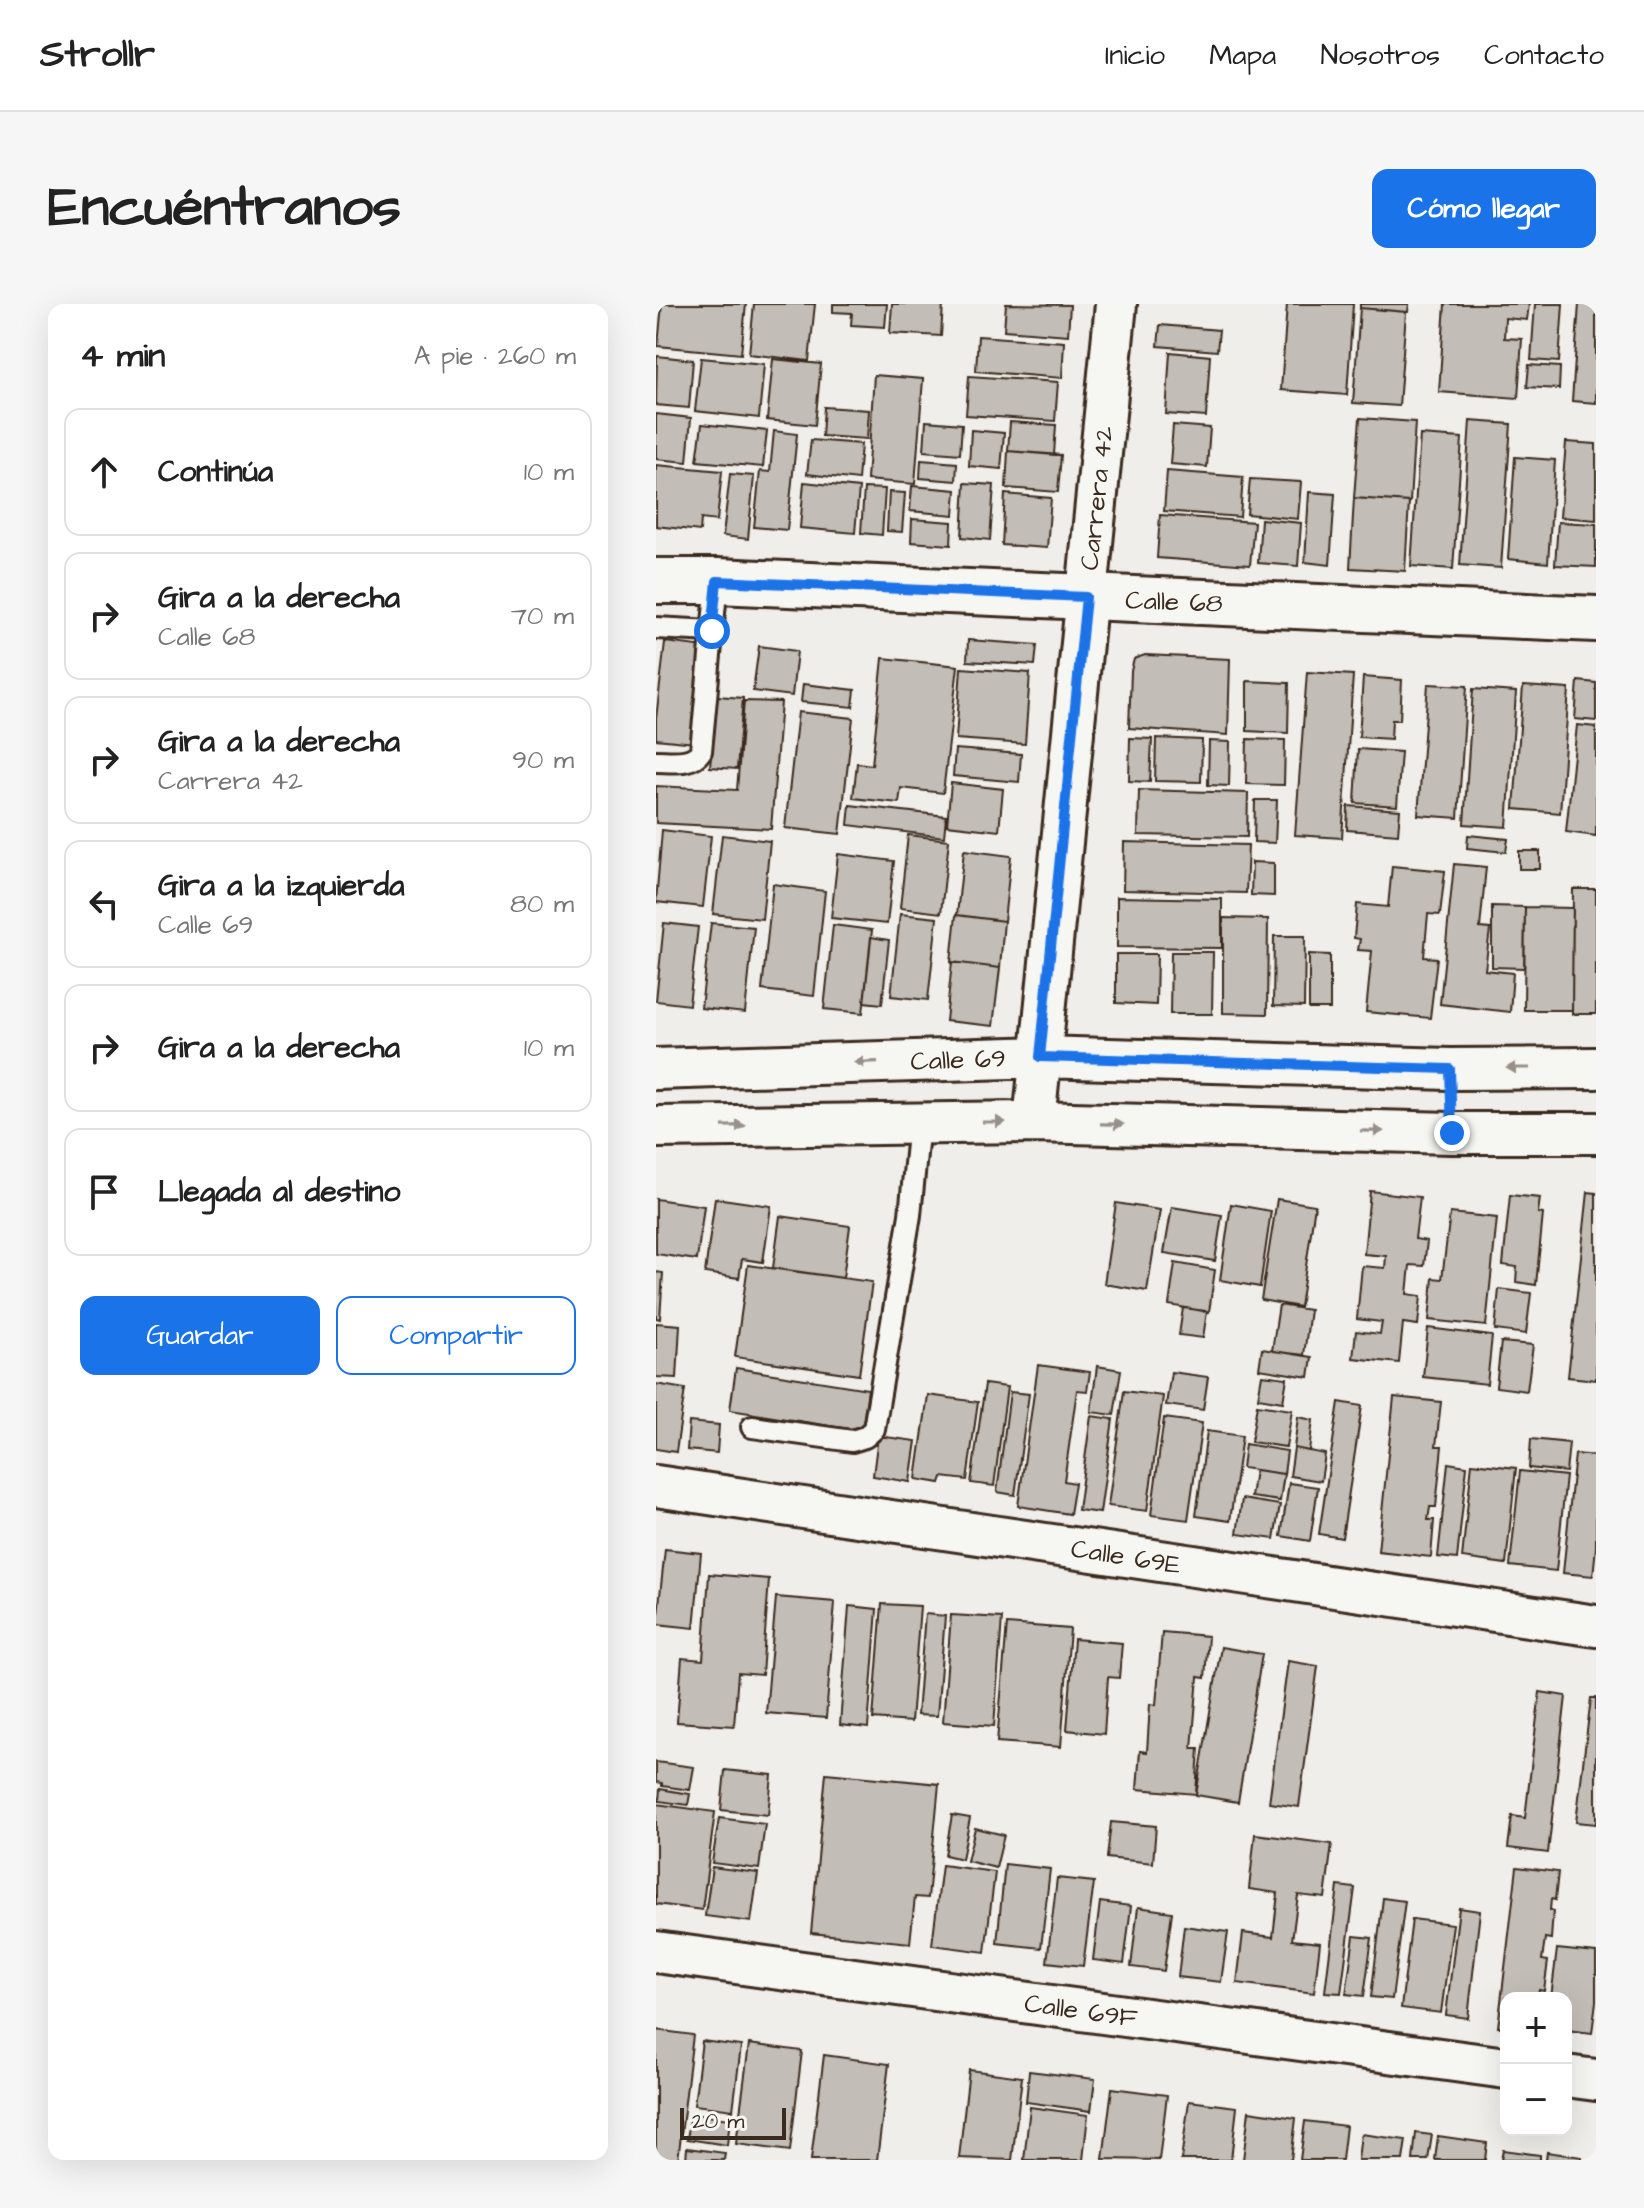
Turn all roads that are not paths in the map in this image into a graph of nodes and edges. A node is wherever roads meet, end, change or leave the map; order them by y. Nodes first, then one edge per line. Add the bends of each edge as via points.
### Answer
1 (1116, 304) edge
2 (656, 581) edge
3 (717, 581) junction
4 (1086, 597) junction
5 (1596, 619) edge
6 (712, 631) junction
7 (656, 632) edge
8 (656, 761) edge
9 (1040, 1057) junction
10 (1596, 1068) edge
11 (656, 1069) edge
12 (1450, 1069) junction
13 (1034, 1122) junction
14 (919, 1123) junction
15 (656, 1127) edge
16 (1452, 1133) junction
17 (1596, 1133) edge
18 (752, 1427) dead end
19 (656, 1486) edge
20 (1596, 1626) edge
21 (656, 1952) edge
22 (1500, 2067) edge
23 (1572, 2077) edge
24 (1596, 2080) edge

1 - 4 street, Carrera 42
2 - 3 street, Calle 68
3 - 4 street, Calle 68
3 - 6 lane
4 - 5 street, Calle 68
4 - 9 street, Carrera 42
6 - 7 lane
6 - 8 lane via 701,751 689,760
9 -> 11 street, Calle 69
9 - 12 street, Calle 69
9 - 13 street, Carrera 42
10 -> 12 street, Calle 69
12 - 16 street
14 -> 13 street
13 -> 16 street
15 -> 14 street
14 - 18 lane via 910,1215 874,1429 852,1441
16 - 17 street
19 - 20 street, Calle 69E
21 - 22 street, Calle 69F
23 - 24 street

